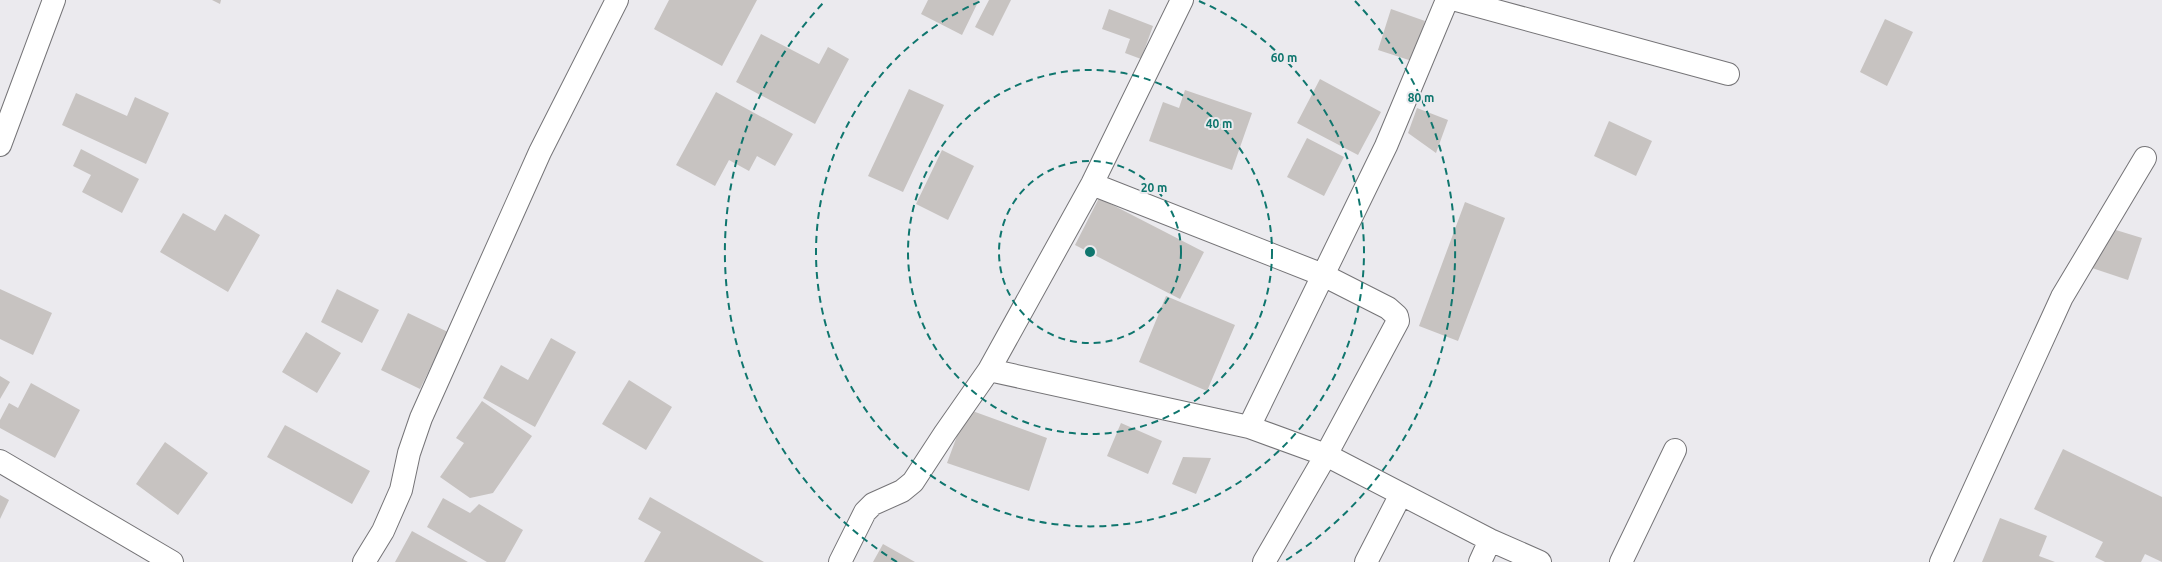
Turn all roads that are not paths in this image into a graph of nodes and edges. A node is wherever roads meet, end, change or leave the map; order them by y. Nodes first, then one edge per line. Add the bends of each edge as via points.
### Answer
1 (54, 0) edge
2 (617, 0) edge
3 (1182, 0) edge
4 (1447, 0) edge
5 (1456, 0) edge
6 (1728, 74) dead end
7 (0, 145) edge
8 (2145, 158) dead end
9 (1092, 184) junction
10 (1323, 275) junction
11 (989, 370) junction
12 (1249, 427) junction
13 (1675, 450) dead end
14 (1326, 455) junction
15 (0, 461) edge
16 (1401, 494) junction
17 (1490, 540) junction
18 (172, 562) edge
19 (364, 562) edge
20 (840, 562) edge
21 (1264, 562) edge
22 (1366, 562) edge
23 (1480, 562) edge
24 (1540, 562) edge
25 (1621, 562) edge
26 (1941, 562) edge

1 - 7 street
2 - 19 street via 540,152 421,418 409,453 401,490
3 - 9 street
4 - 10 street via 1386,146
5 - 6 street
8 - 26 street via 2062,297
9 - 10 street
9 - 11 street
10 - 12 street
10 - 14 street via 1393,311 1398,319
11 - 12 street
11 - 20 street via 913,482 873,504 865,512
12 - 14 street
13 - 25 street
14 - 16 street
14 - 21 street
15 - 18 street
16 - 17 street
16 - 22 street
17 - 23 street
17 - 24 street

